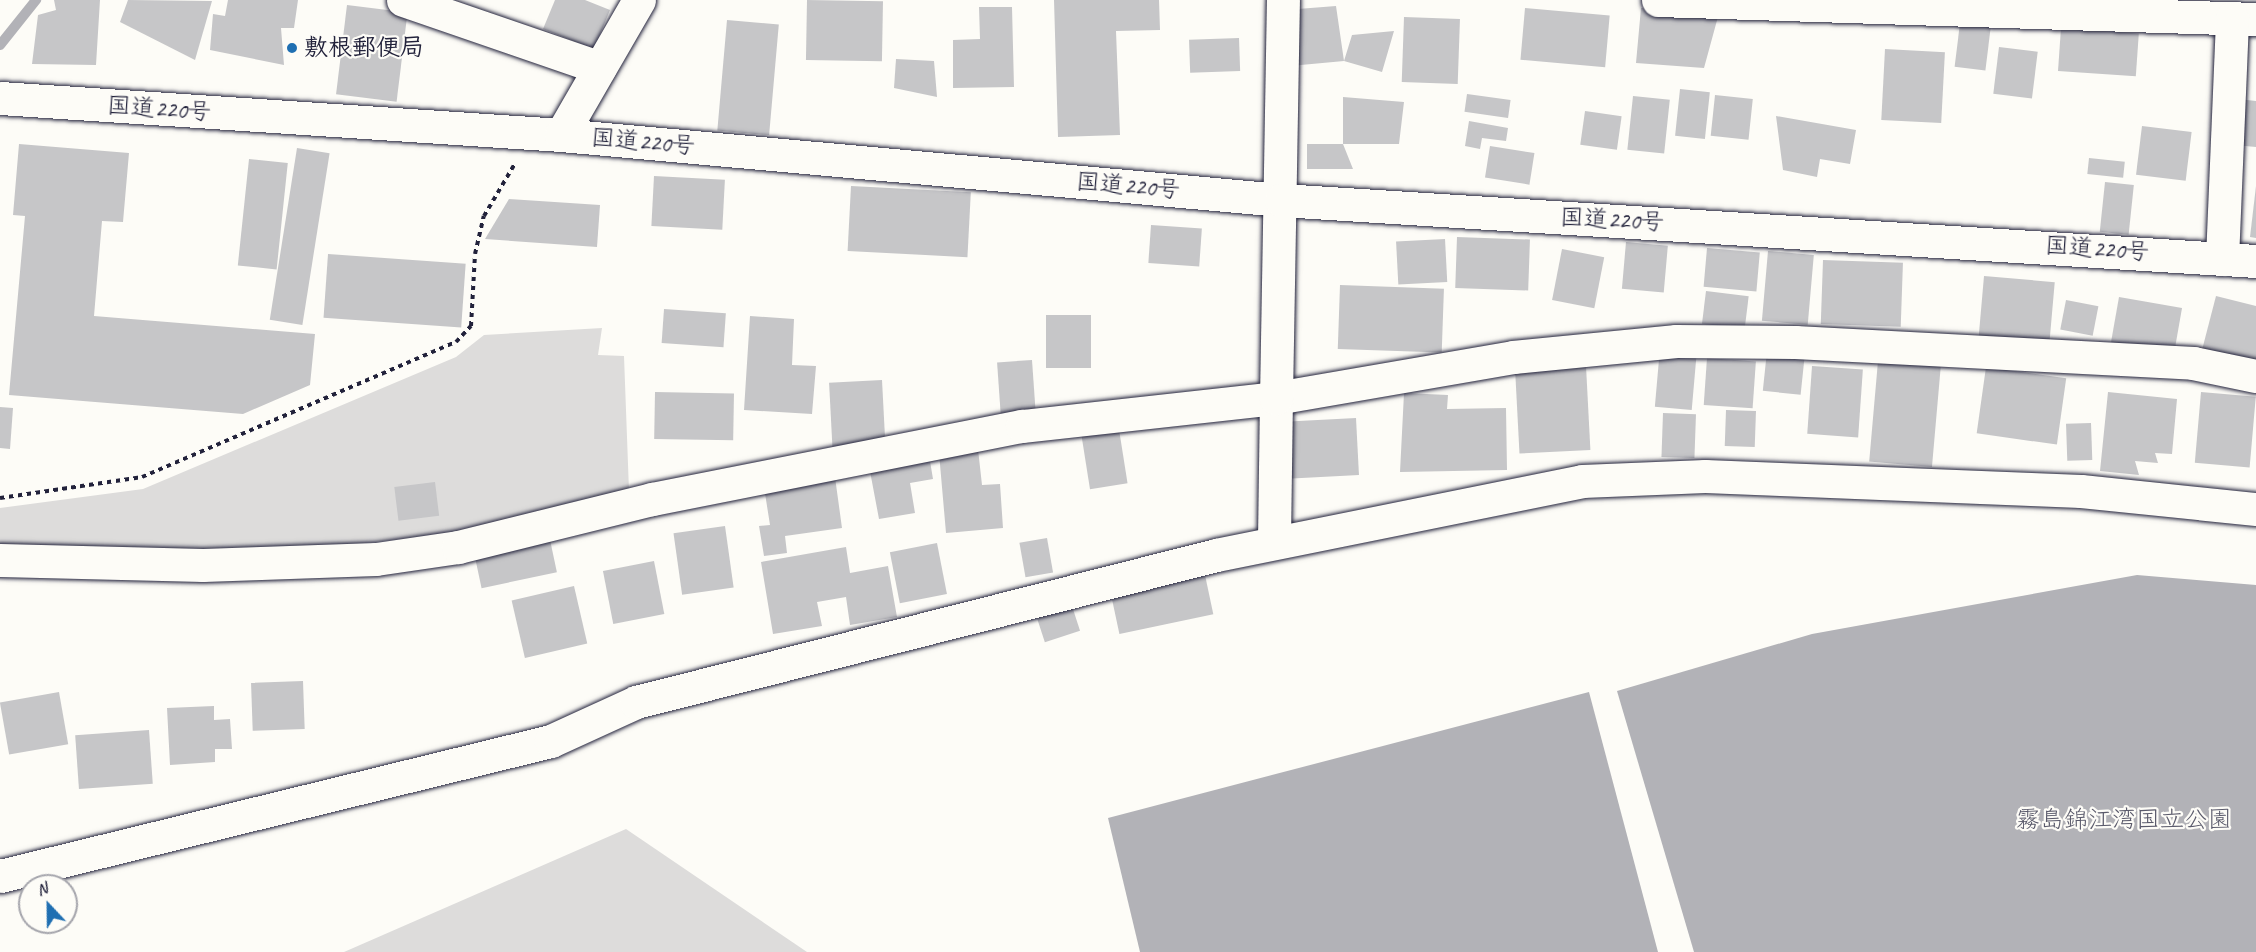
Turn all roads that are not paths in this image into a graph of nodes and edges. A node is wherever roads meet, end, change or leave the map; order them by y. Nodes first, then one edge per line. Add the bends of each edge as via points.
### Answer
1 (403, 0) edge
2 (639, 0) edge
3 (1283, 0) edge
4 (1658, 0) edge
5 (2244, 18) edge
6 (600, 68) junction
7 (4, 104) edge
8 (547, 134) junction
9 (1281, 200) junction
10 (2222, 259) junction
11 (2256, 261) edge
12 (2256, 376) edge
13 (1276, 398) junction
14 (2256, 508) edge
15 (1274, 540) junction
16 (0, 560) edge
17 (0, 876) edge

1 - 6 main road
2 - 6 main road
3 - 9 main road
4 - 5 main road
5 - 10 main road
6 - 8 main road
7 - 8 main road, 国道220号
8 - 9 main road, 国道220号
9 - 10 main road, 国道220号
9 - 13 main road
10 - 11 main road, 国道220号
12 - 13 main road via 2193,363 1676,341 1513,357
13 - 15 main road
13 - 16 main road via 1022,426 651,500 458,547 376,559 237,565
14 - 15 main road via 2081,491 1627,476
15 - 17 main road via 636,702 551,741

